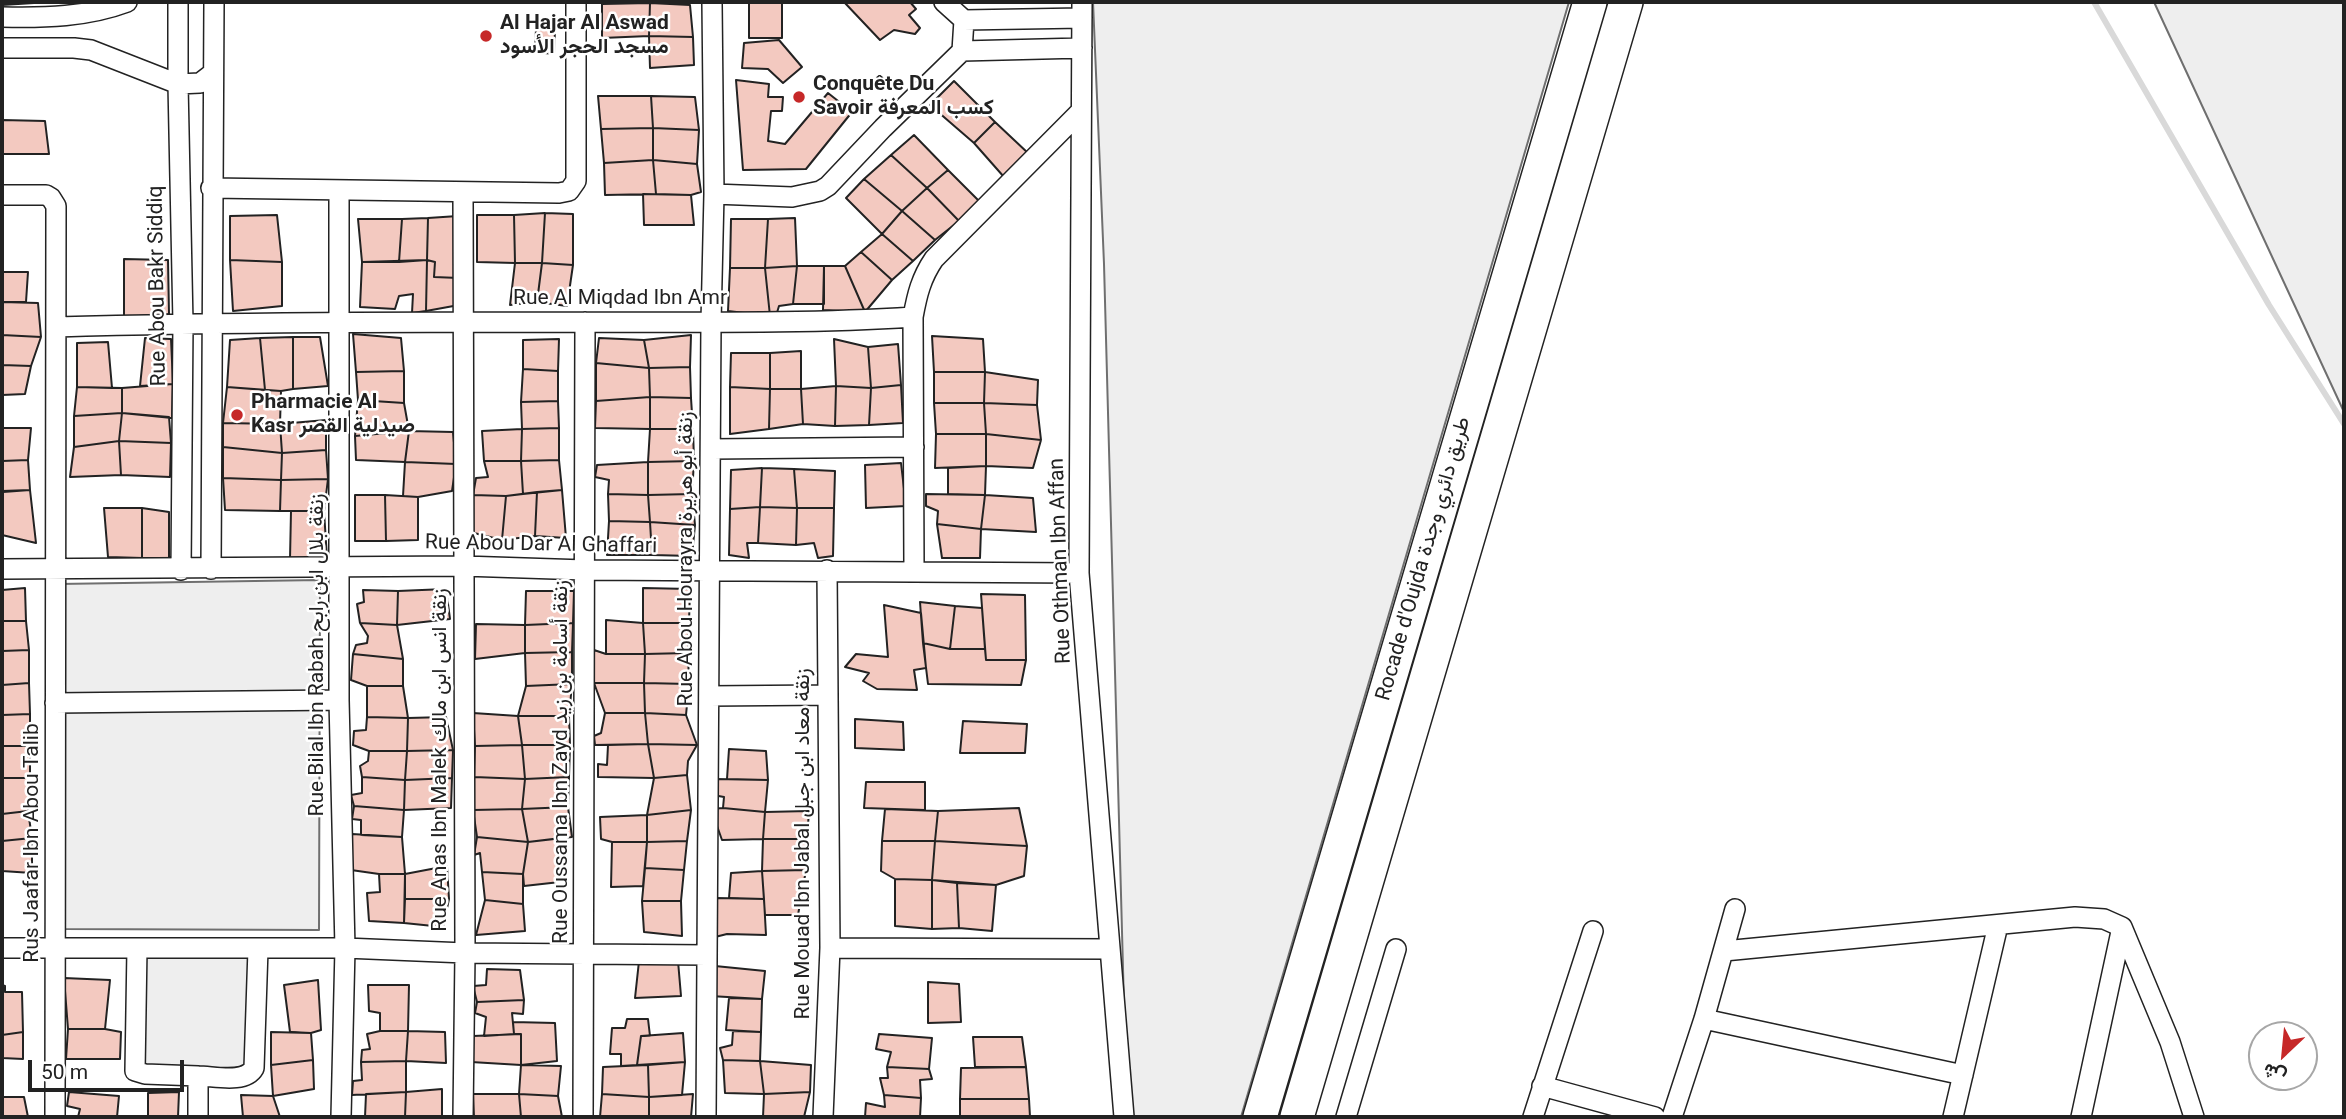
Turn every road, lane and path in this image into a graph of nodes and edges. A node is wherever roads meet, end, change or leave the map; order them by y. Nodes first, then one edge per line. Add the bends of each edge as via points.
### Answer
1 (127, 2) edge
2 (178, 2) edge
3 (214, 2) edge
4 (576, 2) edge
5 (712, 2) edge
6 (944, 2) edge
7 (1590, 2) edge
8 (1626, 2) edge
9 (1082, 10) edge
10 (2, 17) edge
11 (964, 20) junction
12 (2, 48) edge
13 (1082, 48) junction
14 (962, 51) junction
15 (213, 73) junction
16 (178, 85) junction
17 (1080, 112) junction
18 (211, 188) junction
19 (339, 191) junction
20 (463, 192) junction
21 (714, 194) junction
22 (2, 195) edge
23 (913, 317) junction
24 (340, 321) junction
25 (462, 322) junction
26 (585, 322) junction
27 (711, 322) junction
28 (183, 323) junction
29 (212, 323) junction
30 (55, 327) junction
31 (914, 447) junction
32 (712, 449) junction
33 (463, 566) junction
34 (55, 568) junction
35 (340, 568) junction
36 (2, 569) edge
37 (211, 569) junction
38 (710, 569) junction
39 (181, 570) junction
40 (585, 570) junction
41 (827, 570) junction
42 (914, 571) junction
43 (1079, 573) junction
44 (828, 695) junction
45 (709, 696) junction
46 (339, 700) junction
47 (55, 703) junction
48 (1735, 909) dead end
49 (1998, 925) junction
50 (2122, 928) junction
51 (1593, 931) dead end
52 (55, 947) junction
53 (136, 947) junction
54 (830, 947) junction
55 (2, 948) edge
56 (345, 948) junction
57 (258, 949) junction
58 (1109, 949) junction
59 (1396, 949) dead end
60 (1724, 951) junction
61 (465, 953) junction
62 (584, 953) junction
63 (707, 955) junction
64 (1704, 1019) junction
65 (1963, 1075) junction
66 (198, 1076) junction
67 (1542, 1086) junction
68 (55, 1117) edge
69 (198, 1117) edge
70 (341, 1117) edge
71 (463, 1117) edge
72 (583, 1117) edge
73 (706, 1117) edge
74 (823, 1117) edge
75 (1124, 1117) edge
76 (1259, 1117) edge
77 (1297, 1117) edge
78 (1346, 1117) edge
79 (1533, 1117) edge
80 (1656, 1117) edge
81 (1672, 1117) edge
82 (1953, 1117) edge
83 (2081, 1117) edge
84 (2194, 1117) edge

1 - 10 street via 94,13
2 - 16 street, Rue Abou Bakr Siddiq
3 - 15 street
4 - 20 street via 576,181 569,191 559,193
5 - 21 street, Rue Abou Hourayra زنقة أبو هريرة
6 - 11 street
7 - 76 highway, Rocade d'Oujda طريق دائري وجدة
8 - 77 highway, Rocade d'Oujda طريق دائري وجدة
9 - 11 street
9 - 13 street, Rue Othman Ibn Affan
11 - 14 street
12 - 16 street via 91,50
13 - 14 street
13 - 17 street, Rue Othman Ibn Affan
14 - 21 street via 820,191 792,197
15 - 16 street via 200,83
15 - 18 street
16 - 28 street, Rue Abou Bakr Siddiq
17 - 23 street via 934,259 917,292
17 - 43 street, Rue Othman Ibn Affan
18 - 19 street
18 - 29 street
19 - 20 street
19 - 24 street, Rue Bilal Ibn Rabah زنقة بلال ابن رابح
20 - 25 street, Rue Anas Ibn Malek زنقة انس ابن مالك
21 - 27 street, Rue Abou Hourayra زنقة أبو هريرة
22 - 30 street, Rus Jaafar Ibn Abou Talib via 46,195 55,204
23 - 27 street, Rue Al Miqdad Ibn Amr
23 - 31 street
24 - 25 street, Rue Al Miqdad Ibn Amr
24 - 29 street, Rue Al Miqdad Ibn Amr
24 - 35 street, Rue Bilal Ibn Rabah زنقة بلال ابن رابح
25 - 26 street, Rue Al Miqdad Ibn Amr
25 - 33 street, Rue Anas Ibn Malek زنقة انس ابن مالك
26 - 27 street, Rue Al Miqdad Ibn Amr
26 - 40 street, Rue Oussama Ibn Zayd زنقة أسامة بن زيد
27 - 32 street, Rue Abou Hourayra زنقة أبو هريرة
28 - 29 street, Rue Al Miqdad Ibn Amr
28 - 30 street, Rue Al Miqdad Ibn Amr
28 - 39 street, Rue Abou Bakr Siddiq
29 - 37 street
30 - 34 street, Rus Jaafar Ibn Abou Talib
31 - 32 street
31 - 42 street
32 - 38 street, Rue Abou Hourayra زنقة أبو هريرة
33 - 35 street, Rue Abou Dar Al Ghaffari
33 - 40 street, Rue Abou Dar Al Ghaffari
33 - 61 street, Rue Anas Ibn Malek زنقة انس ابن مالك
34 - 36 street, Rue Abou Dar Al Ghaffari
34 - 39 street, Rue Abou Dar Al Ghaffari
34 - 47 street, Rus Jaafar Ibn Abou Talib
35 - 37 street, Rue Abou Dar Al Ghaffari
35 - 46 street, Rue Bilal Ibn Rabah زنقة بلال ابن رابح
37 - 39 street, Rue Abou Dar Al Ghaffari
38 - 40 street, Rue Abou Dar Al Ghaffari
38 - 41 street, Rue Abou Dar Al Ghaffari
38 - 45 street, Rue Abou Hourayra زنقة أبو هريرة
40 - 62 street, Rue Oussama Ibn Zayd زنقة أسامة بن زيد
41 - 42 street, Rue Abou Dar Al Ghaffari
41 - 44 street, Rue Mouad Ibn Jabal زنقة معاد ابن جبل
42 - 43 street, Rue Abou Dar Al Ghaffari
43 - 58 street, Rue Othman Ibn Affan
44 - 45 street
44 - 54 street, Rue Mouad Ibn Jabal زنقة معاد ابن جبل
45 - 63 street, Rue Abou Hourayra زنقة أبو هريرة
46 - 47 street
46 - 56 street, Rue Bilal Ibn Rabah زنقة بلال ابن رابح
47 - 52 street, Rus Jaafar Ibn Abou Talib
48 - 60 street
49 - 50 street via 2090,916
49 - 60 street
49 - 65 street
50 - 83 street
50 - 84 street via 2170,1042
51 - 67 street
52 - 53 street
52 - 55 street
52 - 68 street, Rus Jaafar Ibn Abou Talib
53 - 57 street
53 - 66 street via 135,1071
54 - 58 street
54 - 74 street, Rue Mouad Ibn Jabal زنقة معاد ابن جبل
56 - 57 street
56 - 61 street
56 - 70 street, Rue Bilal Ibn Rabah زنقة بلال ابن رابح
57 - 66 street via 252,1071 242,1077
58 - 75 street, Rue Othman Ibn Affan
59 - 78 street
60 - 64 street
61 - 62 street
61 - 71 street, Rue Anas Ibn Malek زنقة انس ابن مالك
62 - 63 street
62 - 72 street, Rue Oussama Ibn Zayd زنقة أسامة بن زيد
63 - 73 street, Rue Abou Hourayra زنقة أبو هريرة
64 - 65 street
64 - 81 street
65 - 82 street
66 - 69 street
67 - 79 street
67 - 80 street

